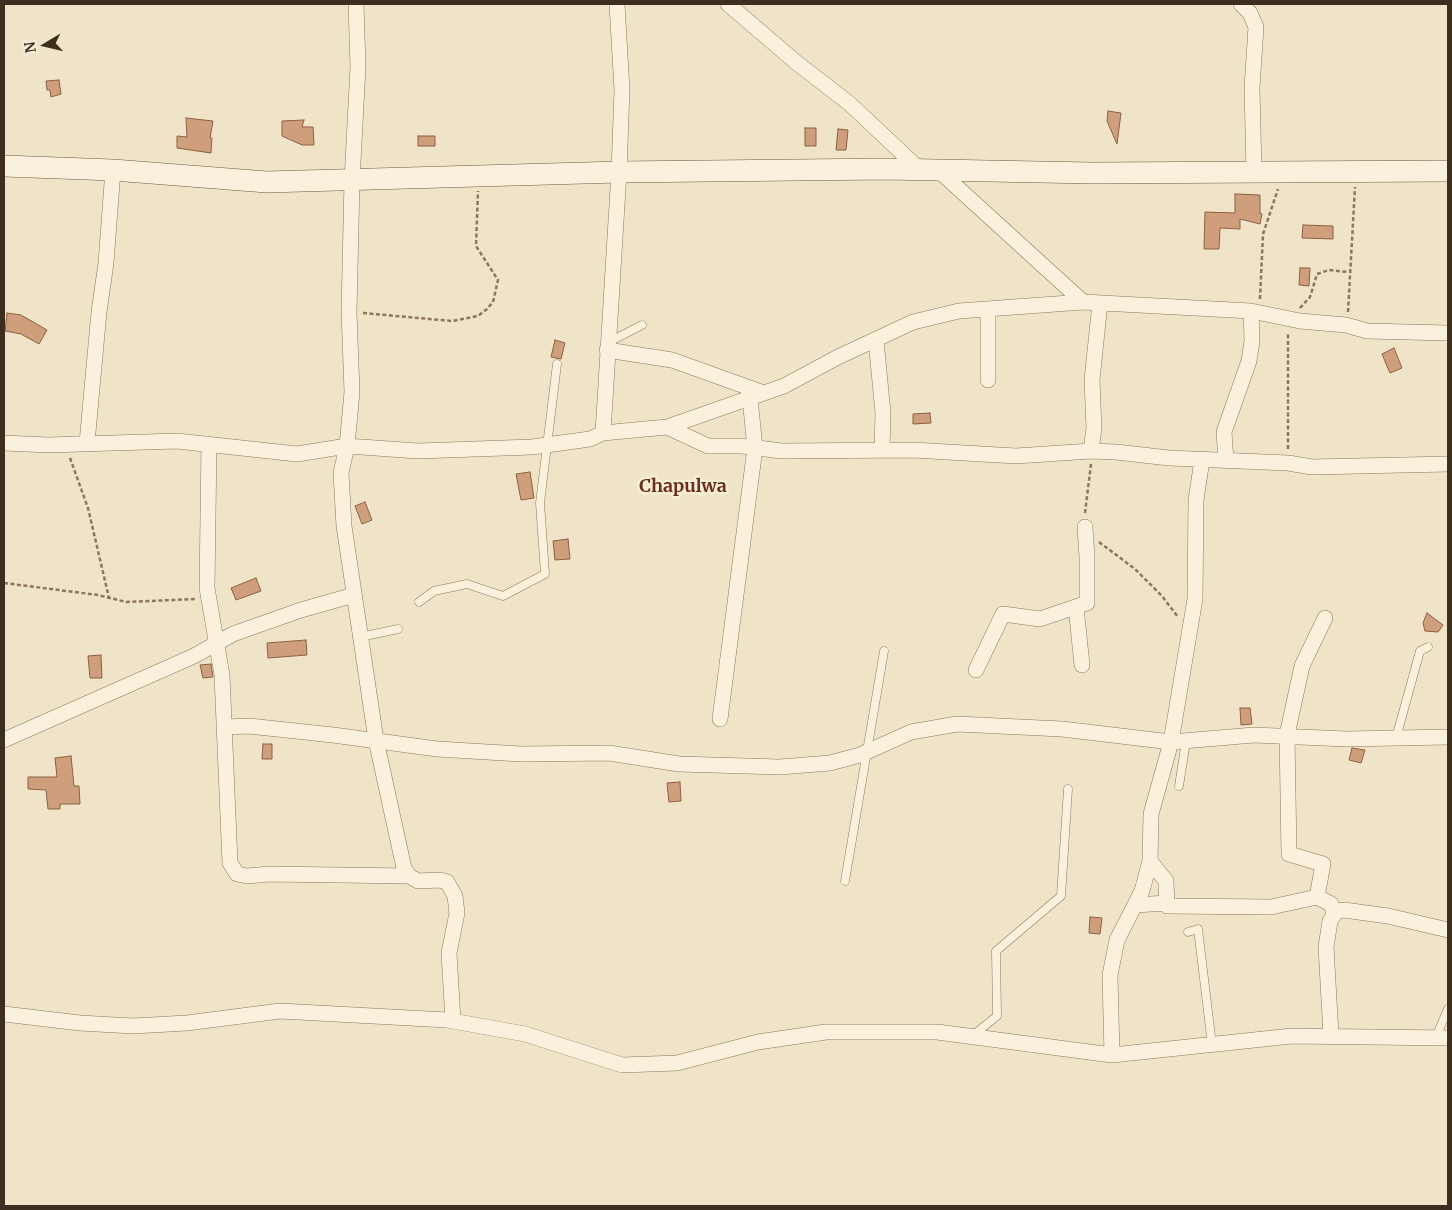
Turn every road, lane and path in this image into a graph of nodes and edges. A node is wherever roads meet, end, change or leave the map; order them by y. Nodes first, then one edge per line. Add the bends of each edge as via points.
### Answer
1 (356, 4) edge
2 (617, 4) edge
3 (728, 4) edge
4 (1248, 7) edge
5 (4, 166) edge
6 (928, 169) junction
7 (113, 170) junction
8 (1254, 171) junction
9 (1286, 171) junction
10 (1356, 171) junction
11 (1448, 171) edge
12 (619, 172) junction
13 (478, 178) junction
14 (352, 181) junction
15 (1349, 272) junction
16 (1082, 302) junction
17 (1100, 302) junction
18 (988, 309) junction
19 (349, 312) junction
20 (1255, 312) junction
21 (1285, 318) junction
22 (642, 325) dead end
23 (1346, 326) junction
24 (1448, 332) edge
25 (876, 340) junction
26 (607, 346) junction
27 (557, 364) dead end
28 (988, 380) dead end
29 (757, 395) junction
30 (667, 427) junction
31 (603, 432) junction
32 (4, 443) edge
33 (87, 443) junction
34 (65, 444) junction
35 (209, 444) junction
36 (548, 445) junction
37 (347, 446) junction
38 (755, 448) junction
39 (882, 450) junction
40 (1090, 451) junction
41 (1202, 460) junction
42 (1226, 462) junction
43 (1288, 463) junction
44 (1448, 464) edge
45 (1085, 527) junction
46 (4, 583) edge
47 (354, 595) junction
48 (109, 598) junction
49 (210, 598) junction
50 (419, 602) dead end
51 (1076, 607) junction
52 (1325, 618) dead end
53 (398, 630) dead end
54 (1190, 632) junction
55 (360, 637) junction
56 (218, 644) junction
57 (1428, 647) dead end
58 (884, 651) dead end
59 (1082, 665) dead end
60 (976, 670) dead end
61 (720, 719) dead end
62 (225, 726) junction
63 (1287, 735) junction
64 (1448, 737) edge
65 (1396, 738) junction
66 (4, 740) edge
67 (376, 740) junction
68 (1178, 741) junction
69 (868, 752) junction
70 (1179, 786) dead end
71 (1068, 789) dead end
72 (1150, 861) junction
73 (409, 876) junction
74 (846, 881) dead end
75 (1317, 897) junction
76 (1167, 903) junction
77 (1135, 905) junction
78 (1334, 914) junction
79 (1448, 930) edge
80 (1188, 932) dead end
81 (1448, 1009) edge
82 (4, 1014) edge
83 (453, 1021) junction
84 (1331, 1035) junction
85 (972, 1036) junction
86 (1442, 1038) edge
87 (1212, 1045) junction
88 (1112, 1055) junction

1 - 14 street via 358,68
2 - 12 street via 622,90
3 - 6 street
4 - 8 street via 1256,27 1252,88
5 - 7 street
6 - 8 street via 1101,173
6 - 12 street
6 - 16 street
7 - 14 street via 267,182
7 - 33 street
8 - 9 street
9 - 10 street
9 - 20 path via 1272,200 1263,234
10 - 11 street
10 - 15 path
12 - 13 street
12 - 26 street
13 - 14 street
13 - 19 path via 476,246 498,280 493,302 487,309 478,316 452,321
14 - 19 street
15 - 21 path via 1329,270 1317,274 1310,297 1298,311
15 - 23 path
16 - 17 street
16 - 18 street
17 - 20 street
17 - 40 street via 1092,380 1094,428
18 - 25 street via 936,315
18 - 28 street
19 - 37 street via 352,392
20 - 21 street
20 - 42 street via 1249,361 1224,432
21 - 23 street
21 - 43 path
22 - 26 lane
23 - 24 street via 1368,331
25 - 29 street via 784,386
25 - 39 street via 883,412
26 - 29 street via 672,360
26 - 31 street
27 - 36 lane
29 - 30 street
29 - 38 street
30 - 31 street
30 - 38 street via 708,446
31 - 36 street via 590,439
32 - 34 street
33 - 34 street
33 - 35 street via 177,441
34 - 48 path via 88,508
35 - 37 street via 296,454
35 - 49 street via 206,555
36 - 37 street via 418,451
36 - 50 lane via 540,503 545,574 503,596 467,584 434,591
37 - 47 street via 341,473 344,526
38 - 39 street
38 - 61 street
39 - 40 street via 1016,456
40 - 41 street
40 - 45 path via 1091,479
41 - 42 street
41 - 54 street via 1196,500 1195,599
42 - 43 street
43 - 44 street via 1320,467
45 - 51 street via 1087,603
45 - 54 path via 1090,535 1162,596
46 - 48 path
47 - 55 street
47 - 56 street via 275,618
48 - 49 path via 144,602
49 - 56 street
51 - 59 street
51 - 60 street via 1040,619 1003,614
52 - 63 street via 1302,666
53 - 55 lane
54 - 68 street
55 - 67 street
56 - 62 street
56 - 66 street
57 - 65 lane via 1420,651
58 - 69 lane
62 - 67 street
62 - 73 street via 227,841 230,863 237,874
63 - 65 street
63 - 68 street via 1233,735
63 - 75 street via 1289,854 1323,864
64 - 65 street
67 - 69 street via 437,749 521,754 609,753 679,764 737,766 830,763
67 - 73 street via 404,868
68 - 69 street via 957,724 911,732
68 - 70 lane
68 - 72 street via 1152,814
69 - 74 lane
71 - 85 lane via 1061,896 996,951 997,1016
72 - 76 street via 1166,881
72 - 77 street
73 - 83 street via 418,881 447,882 454,896 457,913 449,954
75 - 76 street via 1271,907 1186,908 1167,906
75 - 78 street via 1331,904
76 - 77 street
77 - 88 street via 1117,940 1110,975
78 - 79 street via 1344,910
78 - 84 street via 1326,947
80 - 87 lane via 1198,929
81 - 86 lane
82 - 83 street via 133,1026 280,1011
83 - 85 street via 524,1034 622,1065 653,1066 758,1042 826,1032 936,1032
84 - 86 street
84 - 87 street
85 - 88 street
87 - 88 street

